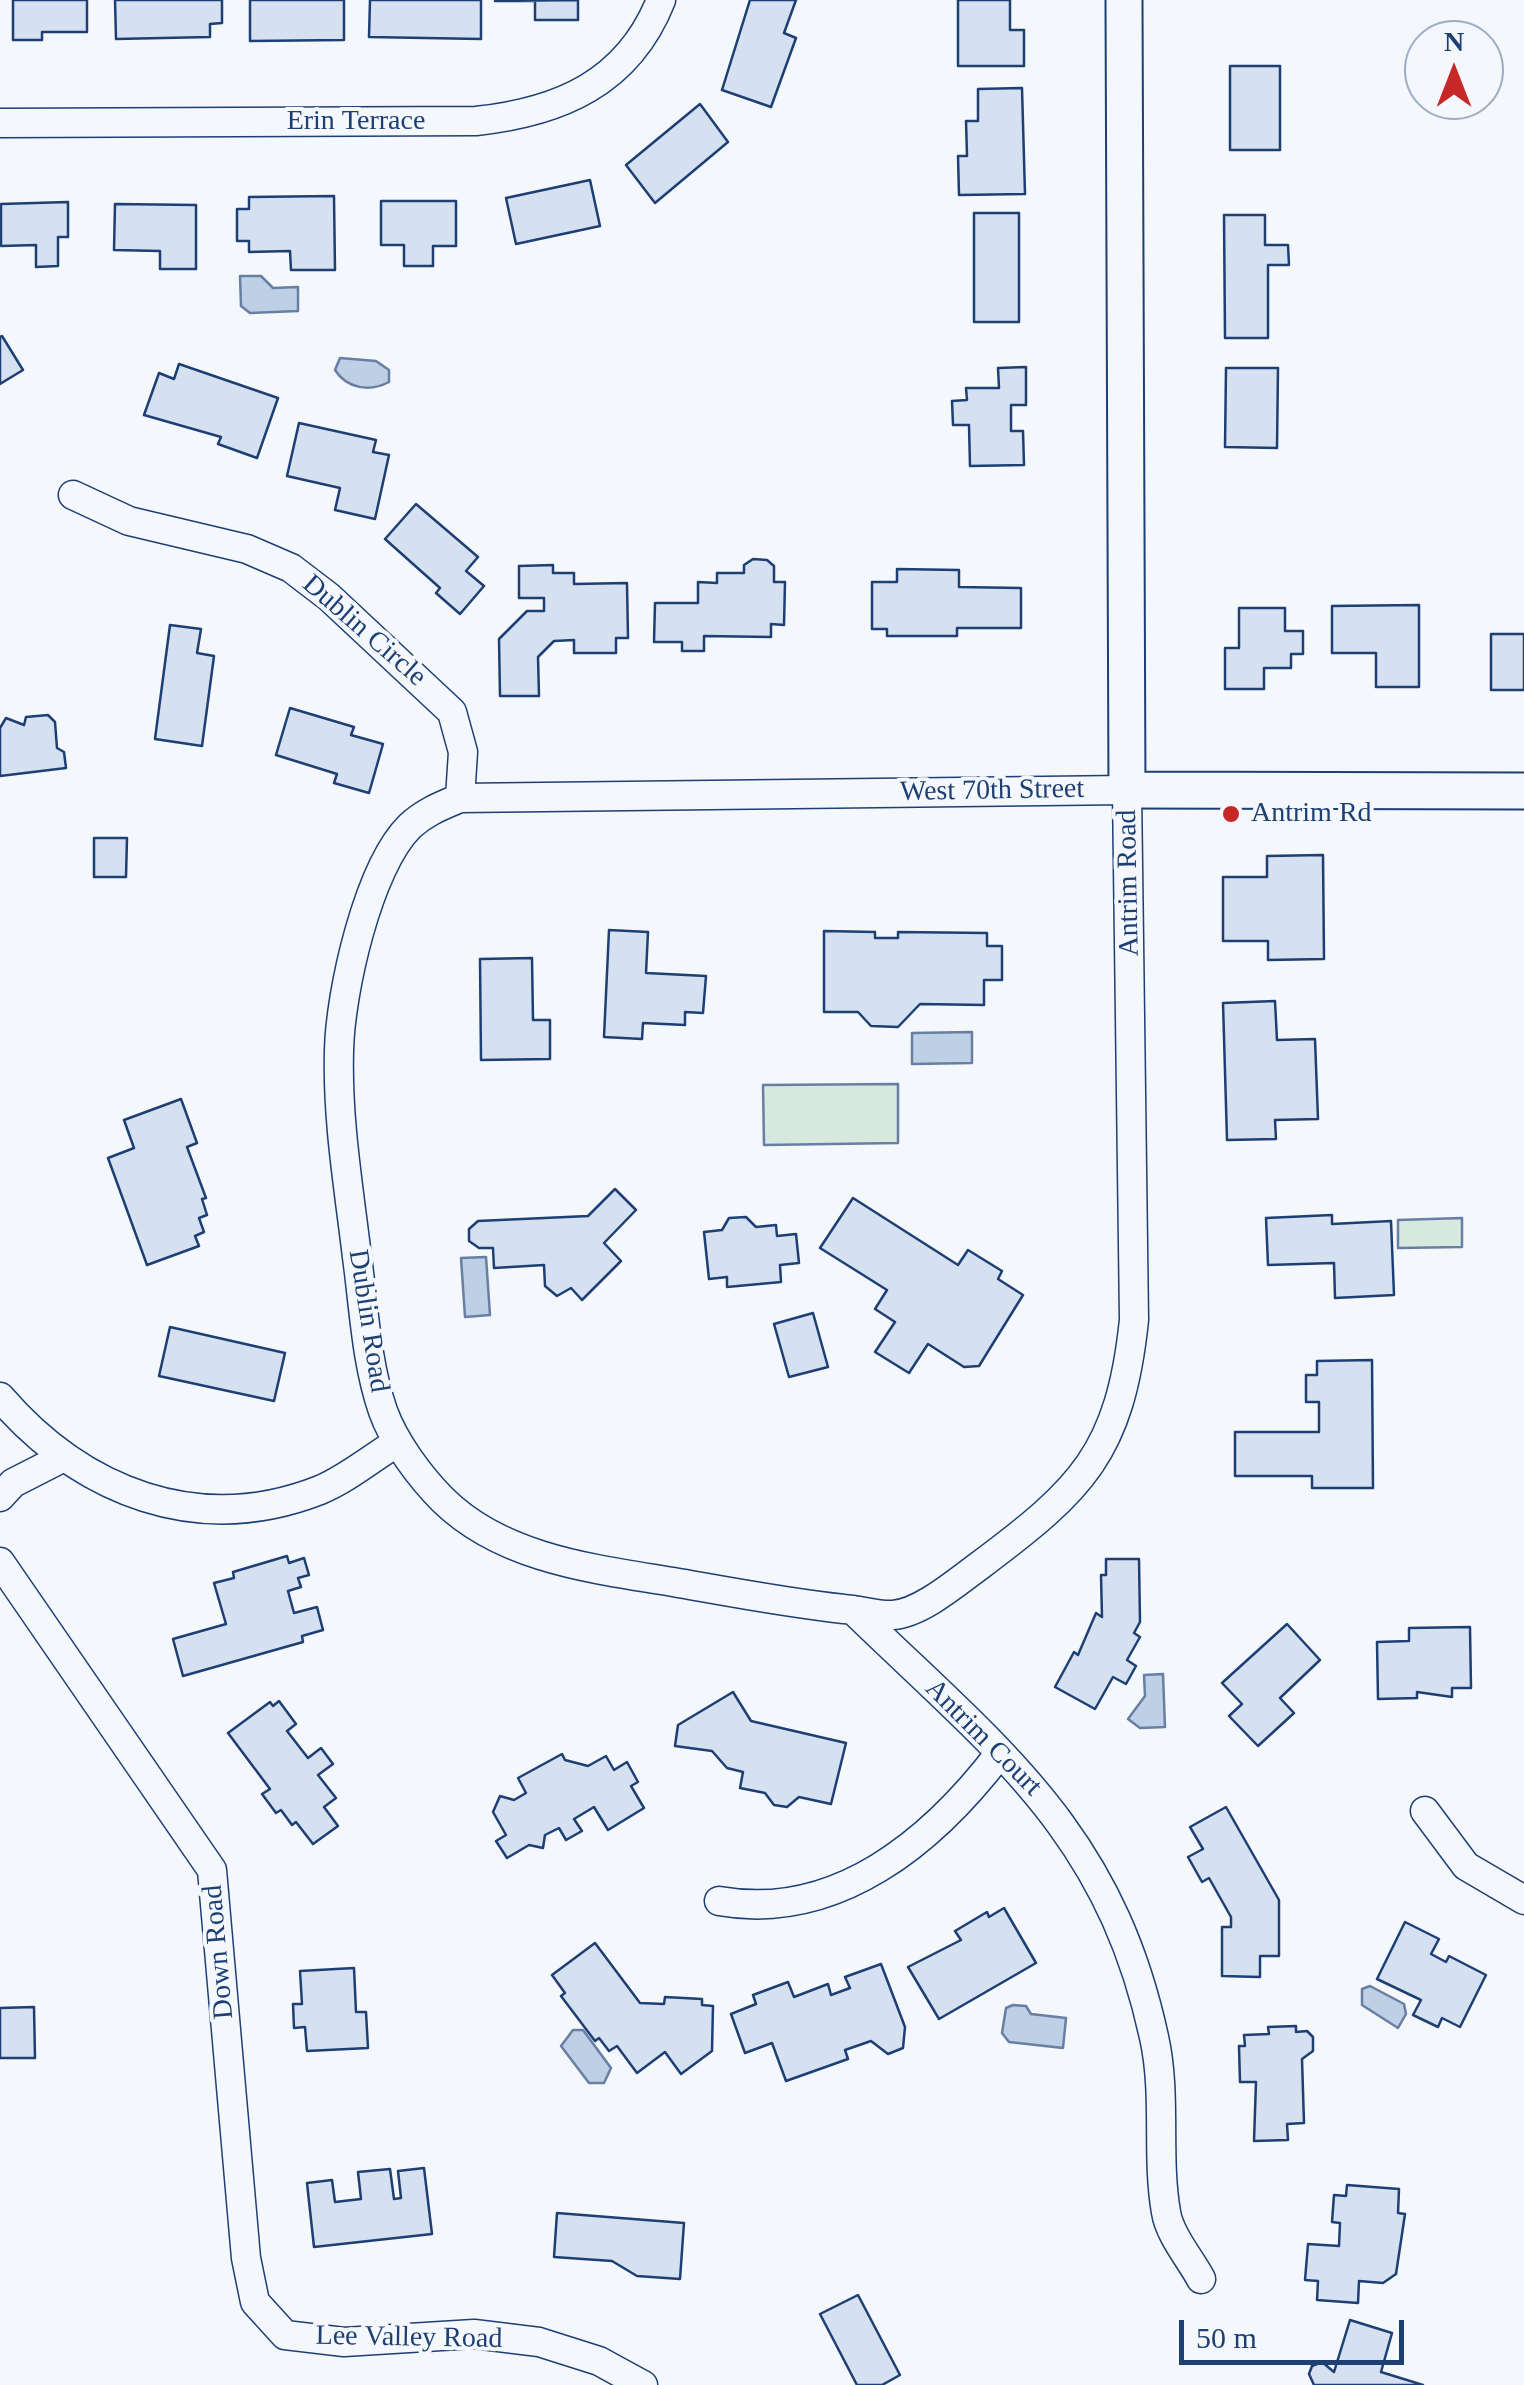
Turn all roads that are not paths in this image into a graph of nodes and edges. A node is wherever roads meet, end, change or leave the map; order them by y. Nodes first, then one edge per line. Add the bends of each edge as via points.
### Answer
1 (661, 0) edge
2 (1124, 0) edge
3 (0, 123) edge
4 (72, 495) dead end
5 (1128, 790) junction
6 (1524, 791) edge
7 (460, 798) junction
8 (0, 1397) edge
9 (398, 1442) junction
10 (62, 1458) junction
11 (0, 1497) edge
12 (0, 1562) edge
13 (853, 1610) junction
14 (1000, 1753) junction
15 (1425, 1811) dead end
16 (1524, 1900) edge
17 (719, 1901) dead end
18 (1202, 2279) dead end
19 (284, 2334) joint
20 (644, 2385) edge

1 - 3 street, Erin Terrace via 651,26 619,66 577,96 529,116 476,122
2 - 5 street, Antrim Road
4 - 7 street, Dublin Circle via 129,521 247,549 329,596 452,712 462,752
5 - 6 street, West 70th Street
5 - 7 street, West 70th Street
5 - 13 street, Antrim Road via 1134,1320 1114,1421 1090,1469 1054,1510 967,1575 896,1615
7 - 9 street, Dublin Road via 428,811 394,848 351,964 338,1048 340,1118 370,1362
8 - 10 street
9 - 10 street via 324,1488 272,1506 217,1512 165,1506 113,1488
9 - 13 street, Dublin Road via 444,1500 527,1551 579,1566
10 - 11 street
12 - 19 street, Down Road via 212,1870 246,2258 255,2302
13 - 14 street, Antrim Court
14 - 17 street via 964,1799 874,1872 787,1905
14 - 18 street, Antrim Court via 1030,1780 1076,1841 1114,1908 1142,1981 1158,2056 1166,2216
15 - 16 street via 1466,1866
19 - 20 street, Lee Valley Road via 344,2342 474,2334 539,2342 599,2361

